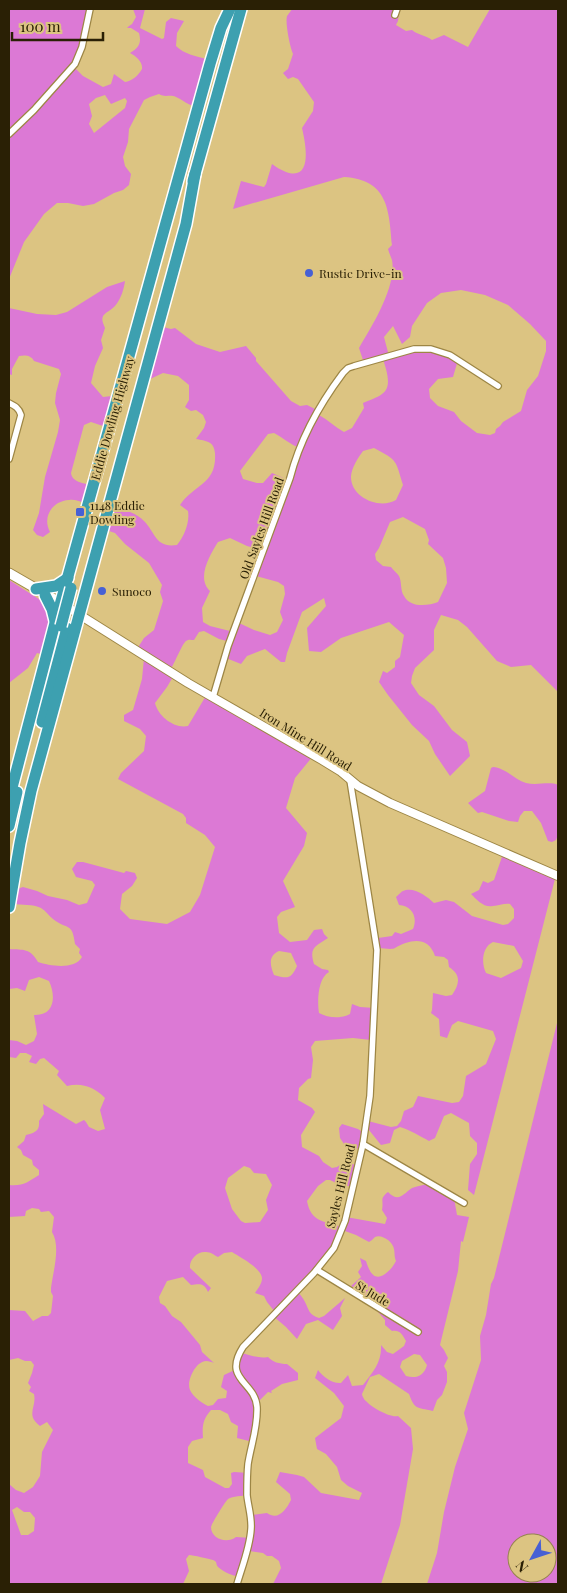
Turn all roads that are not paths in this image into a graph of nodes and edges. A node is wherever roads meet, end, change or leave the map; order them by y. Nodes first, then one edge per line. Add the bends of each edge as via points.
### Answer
1 (90, 9) edge
2 (231, 9) edge
3 (241, 9) edge
4 (9, 134) edge
5 (195, 174) junction
6 (498, 386) dead end
7 (9, 403) edge
8 (9, 459) edge
9 (9, 572) edge
10 (72, 585) junction
11 (40, 592) junction
12 (61, 603) junction
13 (79, 615) junction
14 (61, 626) junction
15 (213, 697) junction
16 (350, 780) junction
17 (9, 799) edge
18 (9, 826) edge
19 (9, 865) edge
20 (558, 876) edge
21 (9, 907) edge
22 (363, 1144) junction
23 (464, 1203) dead end
24 (317, 1270) junction
25 (418, 1332) dead end
26 (237, 1584) edge

1 - 4 street via 75,64
2 - 10 highway, Eddie Dowling Highway
3 - 5 highway, Eddie Dowling Highway
5 - 10 highway, Eddie Dowling Highway
5 - 13 highway via 184,233
6 - 15 street, Old Sayles Hill Road via 450,355 431,348 414,349 354,366 343,373 296,454
7 - 8 street via 16,406 20,415
9 - 11 main road
10 - 11 highway
10 - 12 highway
10 - 14 highway, Eddie Dowling Highway, bridge
11 - 12 main road
11 - 14 highway
12 - 13 street
12 - 14 highway
13 - 15 street, Iron Mine Hill Road
13 - 21 highway via 31,791
14 - 17 highway
14 - 18 highway, Eddie Dowling Highway
14 - 19 highway, Eddie Dowling Highway
15 - 16 street, Iron Mine Hill Road via 322,760
16 - 20 street, Iron Mine Hill Road via 390,803
16 - 22 street, Sayles Hill Road via 377,950 370,1096
22 - 23 street
22 - 24 street, Sayles Hill Road via 342,1231
24 - 25 street, St Jude
24 - 26 street, Sayles Hill Road via 248,1342 237,1359 237,1373 256,1400 257,1410 248,1465 250,1540

